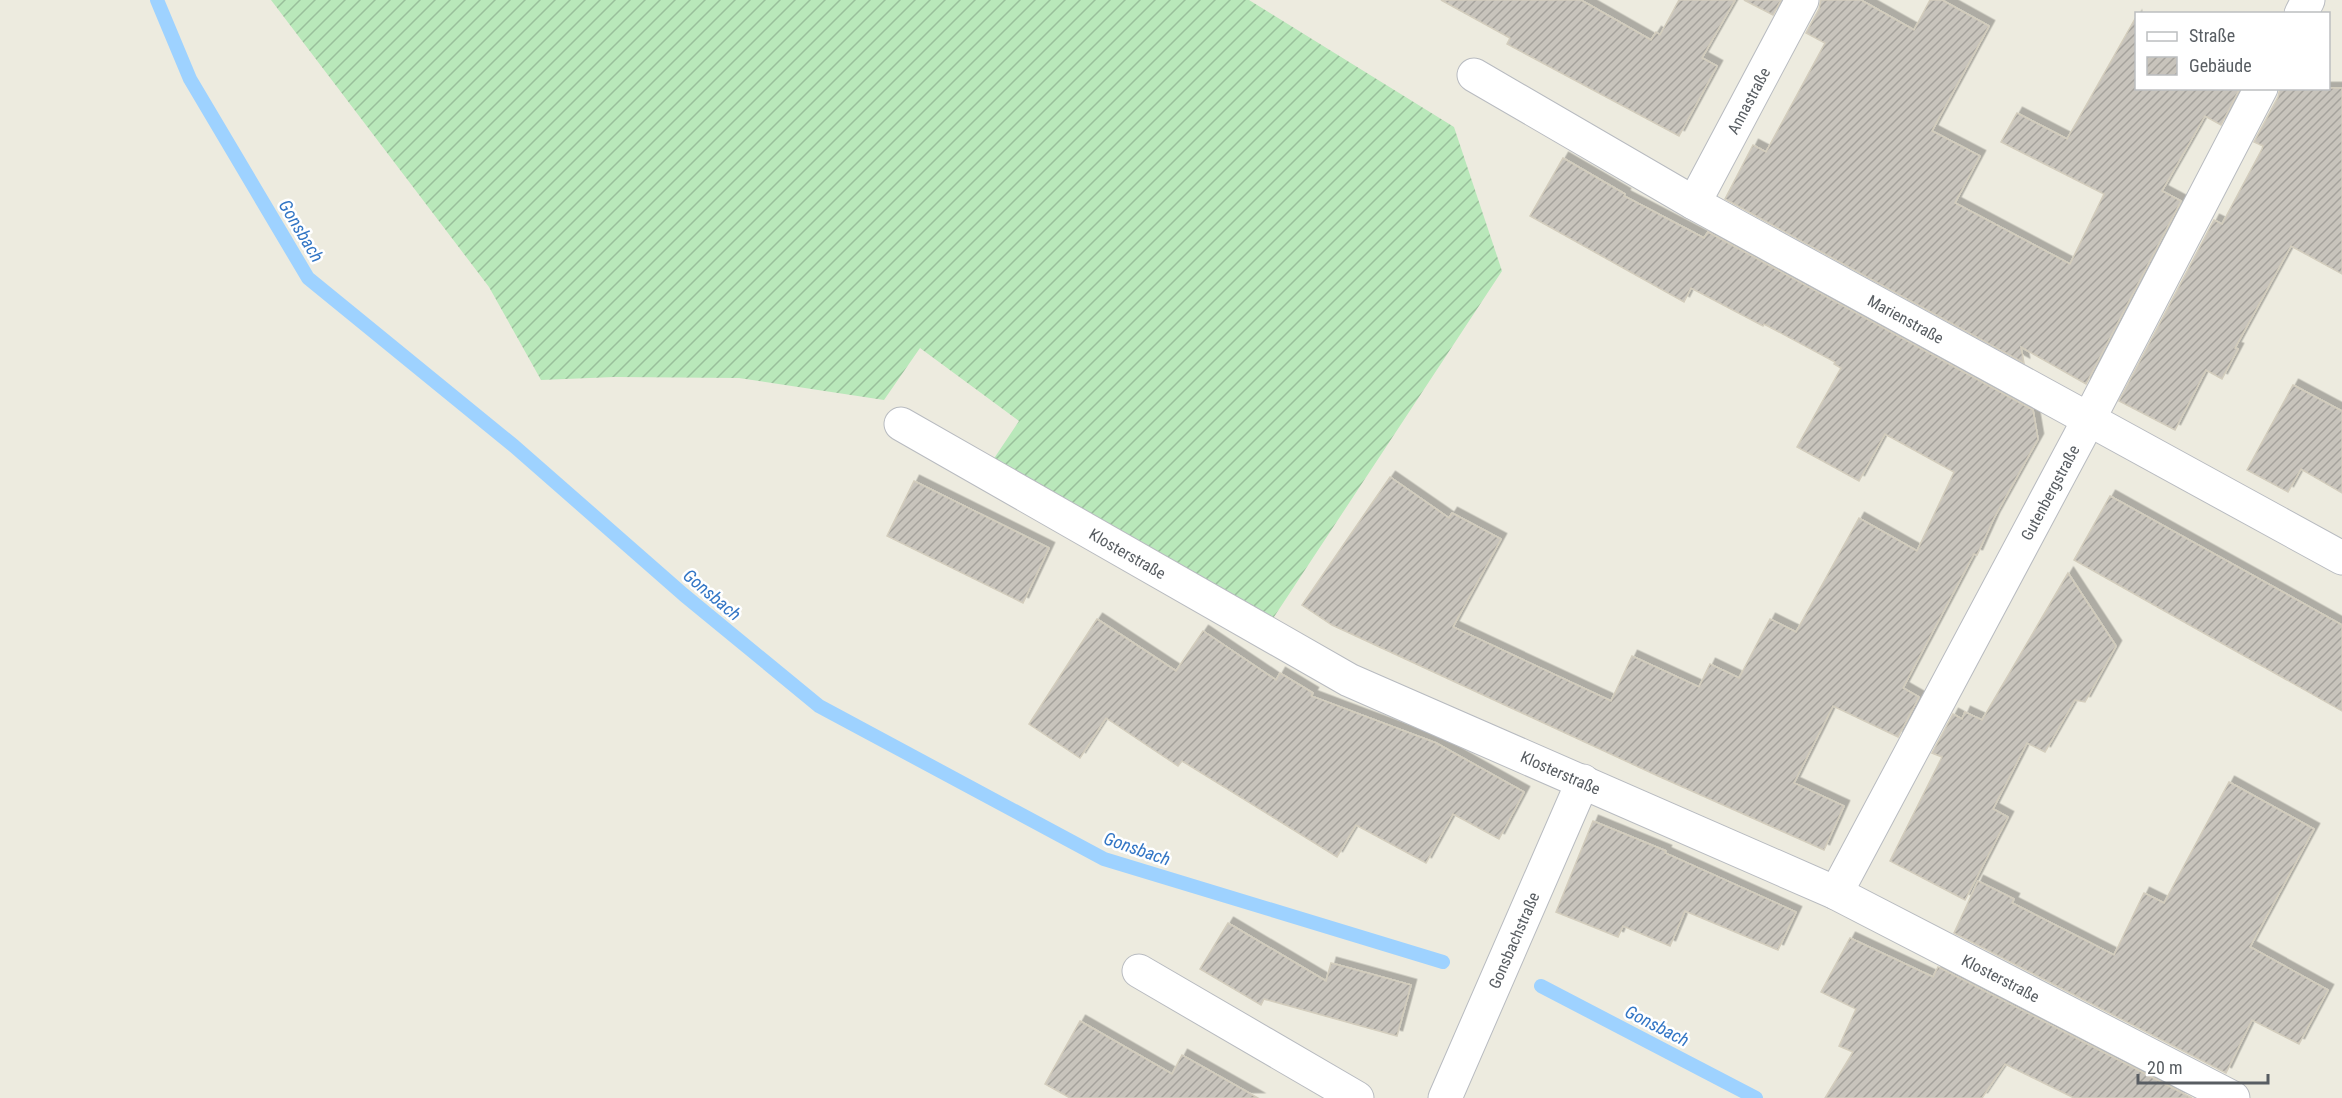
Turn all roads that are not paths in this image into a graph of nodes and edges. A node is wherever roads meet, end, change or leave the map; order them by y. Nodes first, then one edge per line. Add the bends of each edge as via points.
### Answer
1 (1802, 0) edge
2 (1474, 75) dead end
3 (2260, 90) edge
4 (1694, 203) junction
5 (2088, 420) junction
6 (901, 424) dead end
7 (2342, 558) edge
8 (1583, 781) junction
9 (1836, 893) junction
10 (1139, 971) dead end
11 (1357, 1098) edge
12 (1445, 1098) edge
13 (2233, 1098) edge

1 - 4 street, Annastraße
2 - 4 street, Marienstraße
3 - 5 street, Gutenbergstraße
4 - 5 street, Marienstraße
5 - 7 street, Marienstraße
5 - 9 street, Gutenbergstraße
6 - 8 street, Klosterstraße via 1348,680
8 - 9 street, Klosterstraße
8 - 12 street, Gonsbachstraße
9 - 13 street, Klosterstraße
10 - 11 street

